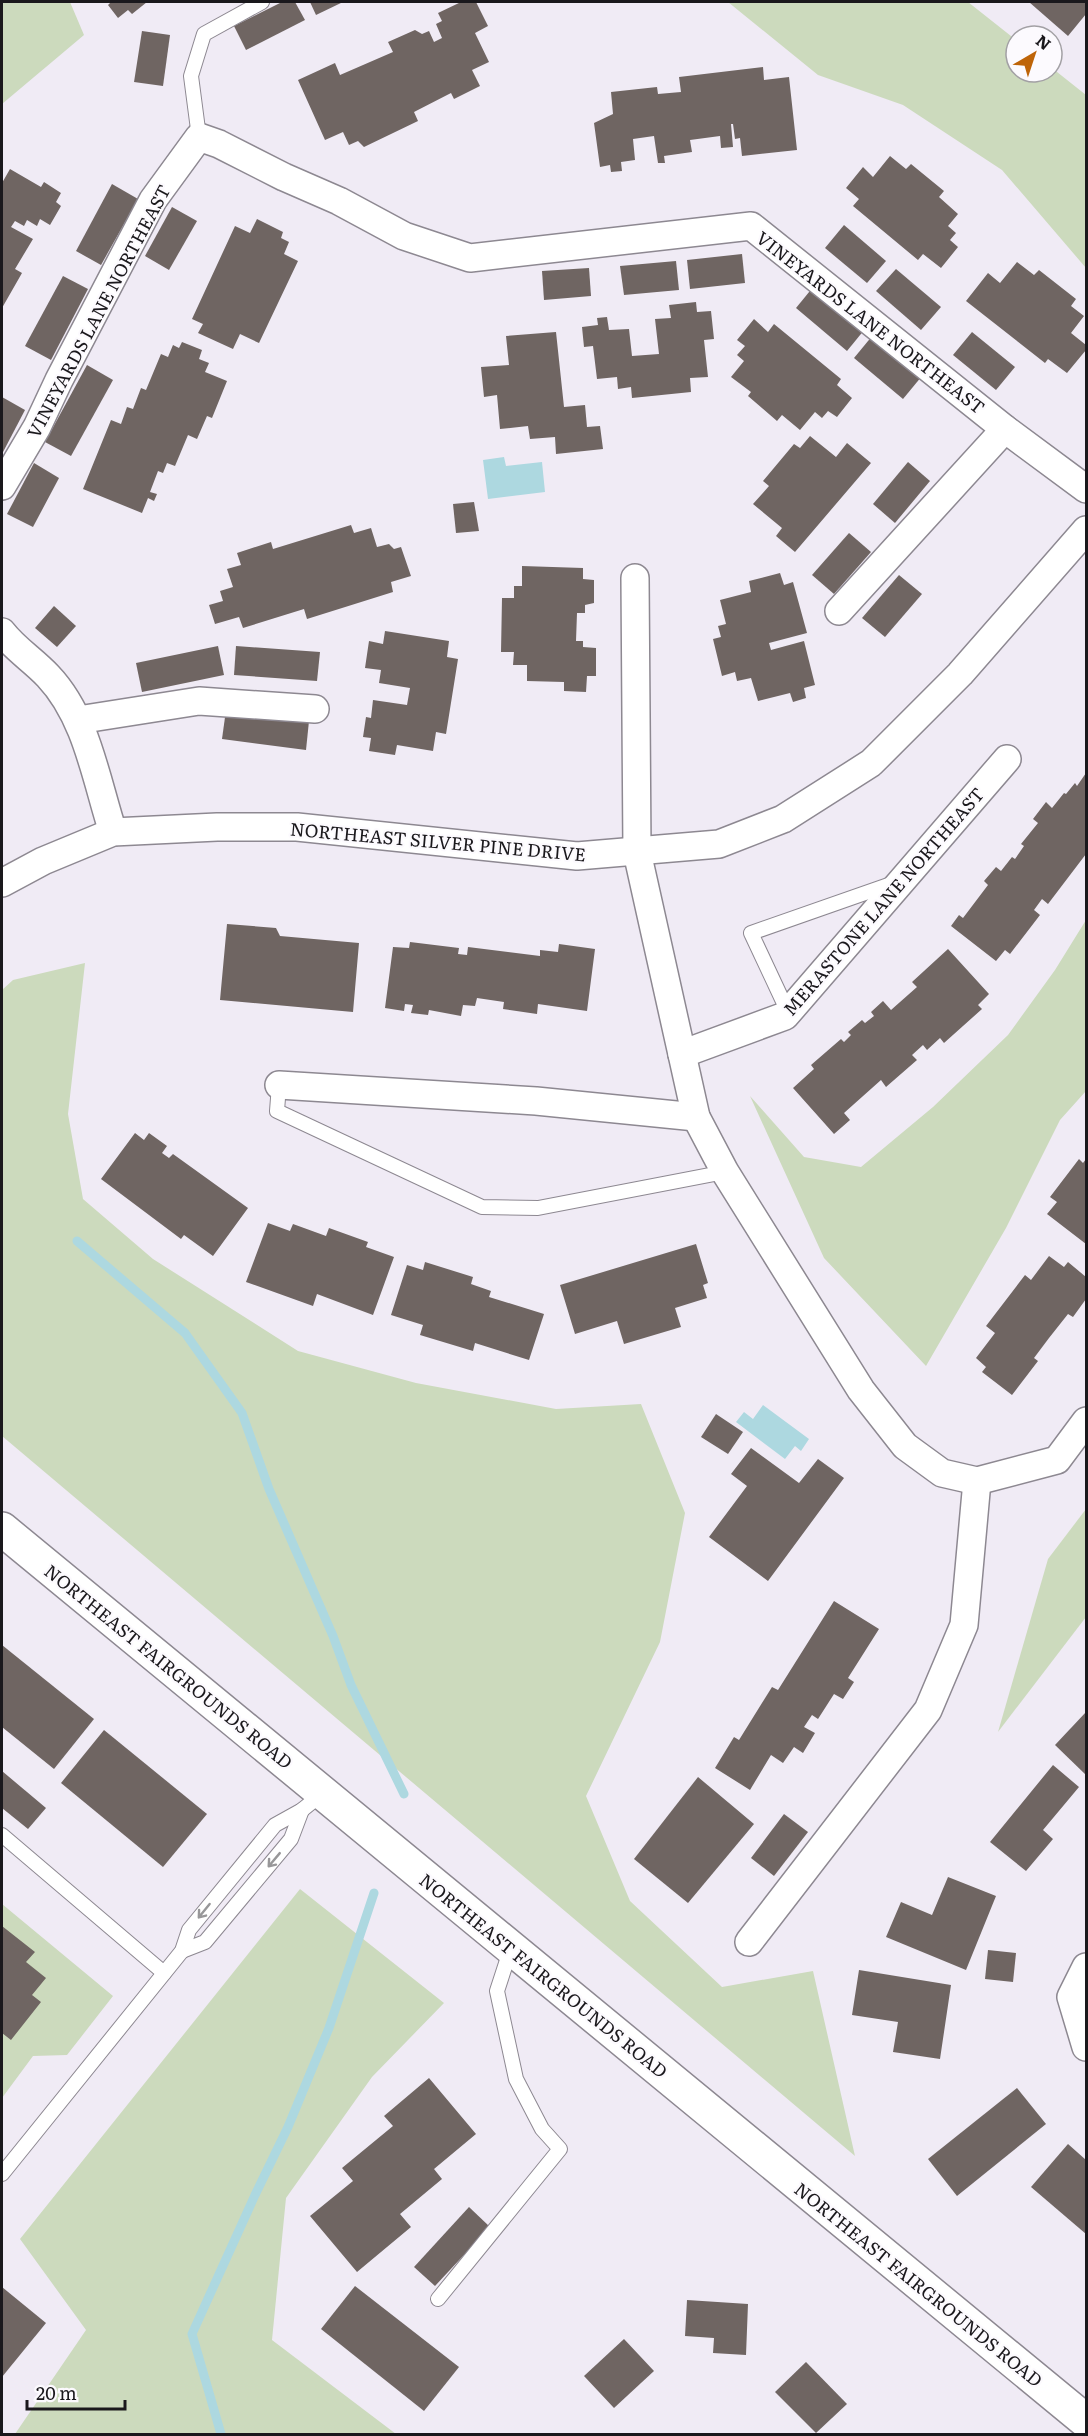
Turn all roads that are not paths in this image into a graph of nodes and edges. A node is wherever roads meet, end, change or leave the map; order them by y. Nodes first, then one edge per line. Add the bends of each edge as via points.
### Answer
1 (262, 2) edge
2 (199, 137) junction
3 (1005, 429) junction
4 (2, 486) edge
5 (1086, 489) edge
6 (1086, 530) edge
7 (635, 578) dead end
8 (839, 611) dead end
9 (2, 632) edge
10 (315, 710) dead end
11 (78, 720) junction
12 (1007, 759) dead end
13 (113, 832) junction
14 (637, 852) junction
15 (902, 881) junction
16 (2, 883) edge
17 (788, 1012) junction
18 (682, 1054) junction
19 (279, 1085) joint
20 (696, 1117) junction
21 (725, 1172) junction
22 (1086, 1421) edge
23 (977, 1481) junction
24 (2, 1529) edge
25 (312, 1802) junction
26 (2, 1835) edge
27 (749, 1942) dead end
28 (511, 1948) junction
29 (182, 1952) junction
30 (1086, 1967) edge
31 (164, 1973) junction
32 (1086, 2047) edge
33 (2, 2175) edge
34 (438, 2299) dead end
35 (1086, 2421) edge

1 - 2 lane via 204,34 191,76
2 - 3 street, VINEYARDS LANE NORTHEAST via 339,201 404,236 470,258 751,226
2 - 4 street, VINEYARDS LANE NORTHEAST via 153,200 37,428
3 - 5 street, VINEYARDS LANE NORTHEAST
3 - 8 street
6 - 14 street, NORTHEAST SILVER PINE DRIVE via 960,674 871,763 783,819 719,844
7 - 14 street
9 - 11 street via 49,677
10 - 11 street via 199,701
11 - 13 street
12 - 15 street, MERASTONE LANE NORTHEAST
13 - 14 street, NORTHEAST SILVER PINE DRIVE via 297,827 577,856
13 - 16 street, NORTHEAST SILVER PINE DRIVE
14 - 18 street
15 - 17 street, MERASTONE LANE NORTHEAST
15 - 17 lane via 751,933
17 - 18 street, MERASTONE LANE NORTHEAST
18 - 20 street
19 - 20 street via 537,1101
19 - 21 lane via 278,1111 482,1207 538,1208
20 - 21 street
21 - 23 street via 861,1389 905,1446 942,1473
22 - 23 street via 1057,1460
23 - 27 street via 964,1625 928,1710
24 - 25 main road, NORTHEAST FAIRGROUNDS ROAD
25 - 28 main road, NORTHEAST FAIRGROUNDS ROAD
25 -> 29 lane via 291,1839 205,1942
25 -> 29 lane via 275,1825 189,1930
26 - 31 lane
28 - 34 lane via 497,1991 516,2079 542,2129 560,2149
28 - 35 main road, NORTHEAST FAIRGROUNDS ROAD
29 - 31 lane
30 - 32 street via 1071,1997
31 - 33 lane

